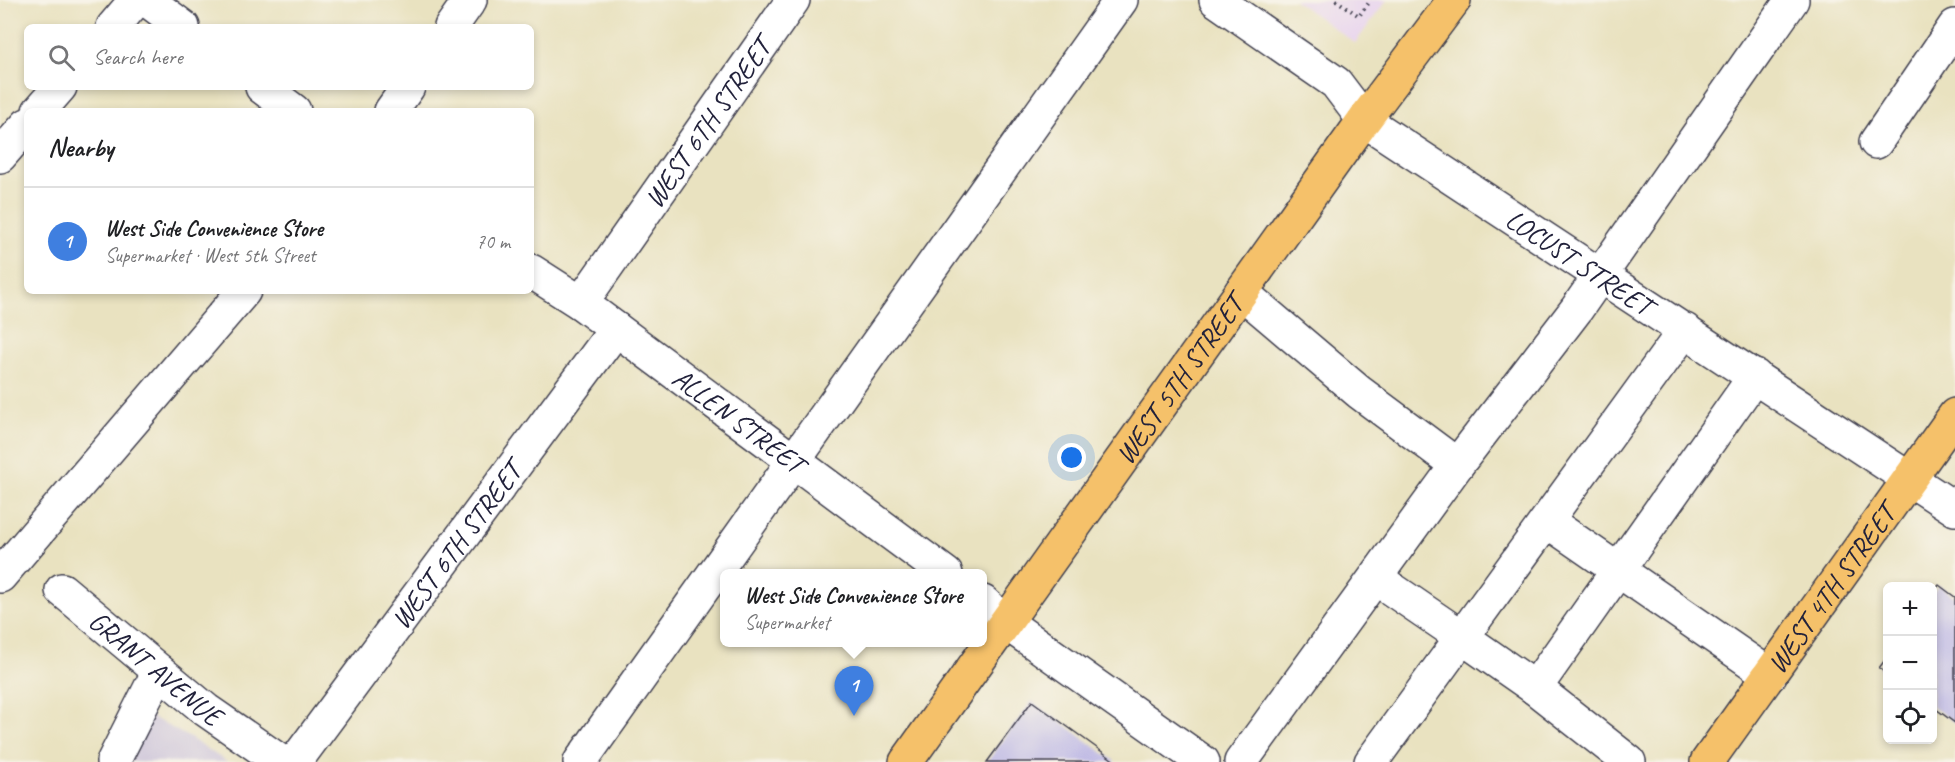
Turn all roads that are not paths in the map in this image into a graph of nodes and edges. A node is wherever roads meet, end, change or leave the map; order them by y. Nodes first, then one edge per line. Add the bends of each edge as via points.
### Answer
1 (136, 0) edge
2 (147, 0) edge
3 (470, 0) edge
4 (793, 0) edge
5 (1121, 0) edge
6 (1216, 0) edge
7 (1454, 0) edge
8 (1792, 0) edge
9 (116, 24) edge
10 (179, 24) edge
11 (453, 24) edge
12 (1955, 26) edge
13 (57, 90) edge
14 (266, 90) edge
15 (406, 90) edge
16 (42, 108) edge
17 (290, 108) edge
18 (393, 108) edge
19 (1364, 120) junction
20 (24, 128) edge
21 (1876, 142) dead end
22 (0, 156) edge
23 (534, 272) edge
24 (1600, 275) junction
25 (1241, 292) junction
26 (241, 294) edge
27 (581, 303) junction
28 (616, 329) junction
29 (1685, 330) junction
30 (1755, 376) junction
31 (1955, 415) edge
32 (794, 461) junction
33 (1457, 465) junction
34 (1911, 478) junction
35 (1955, 509) edge
36 (1547, 521) junction
37 (941, 569) edge
38 (1617, 569) junction
39 (0, 576) edge
40 (1377, 579) junction
41 (62, 590) dead end
42 (994, 612) edge
43 (1462, 637) junction
44 (973, 647) edge
45 (159, 671) junction
46 (1770, 675) junction
47 (1535, 688) junction
48 (113, 762) edge
49 (281, 762) edge
50 (295, 762) edge
51 (580, 762) edge
52 (906, 762) edge
53 (1203, 762) edge
54 (1241, 762) edge
55 (1371, 762) edge
56 (1629, 762) edge
57 (1707, 762) edge

1 - 9 street
2 - 10 street
3 - 11 street
4 - 27 street, WEST 6TH STREET
5 - 32 street
6 - 19 street, LOCUST STREET via 1336,83
7 - 19 main road, WEST 5TH STREET
8 - 24 street
12 - 21 street
13 - 16 street
14 - 17 street
15 - 18 street
19 - 24 street, LOCUST STREET
19 - 25 main road, WEST 5TH STREET
20 - 22 street
23 - 27 street, ALLEN STREET
24 - 29 street, LOCUST STREET
24 - 33 street
25 - 33 street via 1359,392
25 - 42 main road, WEST 5TH STREET
26 - 39 street
27 - 28 street, ALLEN STREET
28 - 32 street, ALLEN STREET
28 - 50 street, WEST 6TH STREET
29 - 30 street, LOCUST STREET
29 - 36 street
30 - 34 street, LOCUST STREET
30 - 38 street
31 - 34 main road, WEST 4TH STREET
32 - 37 street, ALLEN STREET
32 - 51 street
33 - 40 street
34 - 35 street, LOCUST STREET
34 - 46 main road, WEST 4TH STREET
36 - 38 street
36 - 43 street
38 - 46 street
38 - 47 street
40 - 43 street
40 - 54 street
41 - 45 street, GRANT AVENUE
42 - 53 street
43 - 47 street
43 - 55 street
44 - 52 main road, WEST 5TH STREET
45 - 48 street
45 - 49 street, GRANT AVENUE via 206,710
46 - 57 main road, WEST 4TH STREET
47 - 56 street

